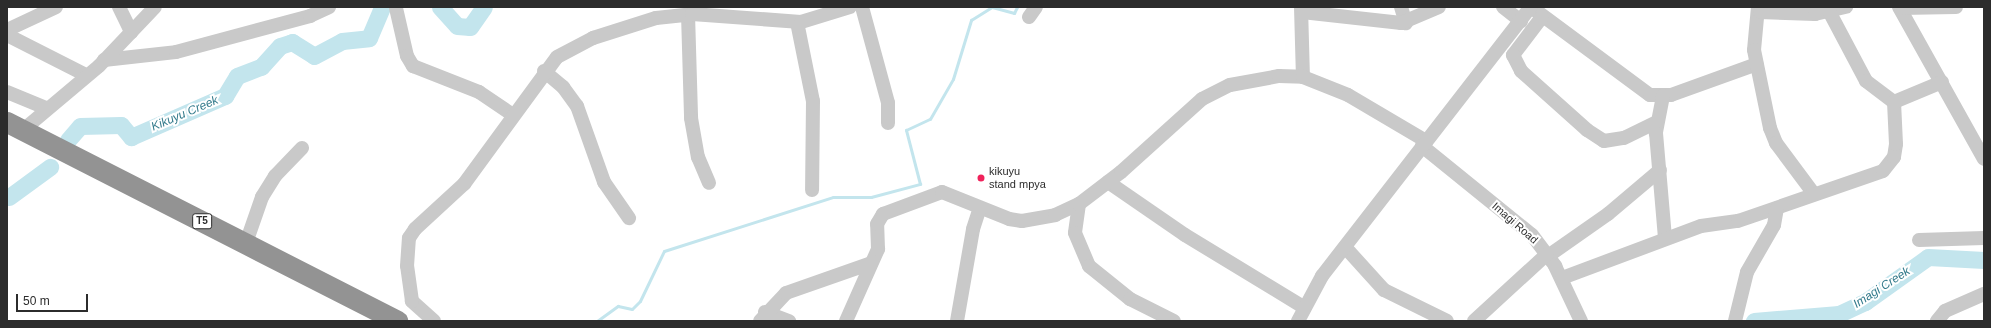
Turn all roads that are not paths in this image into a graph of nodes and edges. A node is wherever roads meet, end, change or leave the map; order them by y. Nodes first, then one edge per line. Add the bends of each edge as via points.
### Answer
1 (56, 7) edge
2 (119, 7) edge
3 (155, 7) edge
4 (329, 7) edge
5 (850, 7) edge
6 (862, 7) edge
7 (1401, 7) edge
8 (1439, 7) edge
9 (1503, 7) edge
10 (1531, 7) edge
11 (1846, 7) edge
12 (1956, 7) edge
13 (396, 8) dead end
14 (1899, 8) edge
15 (1759, 9) edge
16 (1301, 10) edge
17 (1830, 13) junction
18 (688, 14) junction
19 (1542, 16) junction
20 (1521, 21) junction
21 (797, 22) junction
22 (1406, 23) junction
23 (7, 30) edge
24 (131, 32) junction
25 (7, 35) edge
26 (104, 60) junction
27 (1757, 64) junction
28 (544, 71) junction
29 (86, 75) junction
30 (1303, 77) junction
31 (1942, 82) junction
32 (7, 92) edge
33 (1663, 96) junction
34 (1894, 102) junction
35 (46, 108) junction
36 (513, 115) junction
37 (1657, 122) junction
38 (888, 123) dead end
39 (15, 126) edge
40 (1424, 144) junction
41 (302, 148) dead end
42 (1984, 159) edge
43 (1660, 170) junction
44 (1108, 182) junction
45 (709, 183) dead end
46 (812, 190) dead end
47 (1814, 194) junction
48 (1079, 204) junction
49 (980, 208) junction
50 (1777, 208) junction
51 (629, 218) dead end
52 (1984, 238) edge
53 (1666, 239) junction
54 (1919, 240) dead end
55 (246, 243) junction
56 (1345, 247) junction
57 (1548, 255) junction
58 (869, 264) junction
59 (1562, 278) junction
60 (1984, 294) edge
61 (1305, 308) junction
62 (762, 317) edge
63 (397, 321) edge
64 (434, 321) edge
65 (789, 321) edge
66 (846, 321) edge
67 (956, 321) edge
68 (1174, 321) edge
69 (1298, 321) edge
70 (1448, 321) edge
71 (1474, 321) edge
72 (1581, 321) edge
73 (1735, 321) edge
74 (1937, 321) edge

1 - 23 street
2 - 24 street
3 - 24 street
4 - 26 street via 310,16 176,52
5 - 21 street
6 - 38 street via 888,103
7 - 22 street
8 - 22 street
9 - 20 street
10 - 19 street
10 - 20 street
11 - 17 street
12 - 14 street
13 - 36 street via 407,56 413,66 479,92
14 - 31 street
15 - 17 street
15 - 27 street via 1754,37
16 - 22 street
16 - 30 street
17 - 34 street via 1866,81
18 - 21 street
18 - 28 street via 656,18 593,38 568,50
18 - 45 street via 691,118 698,157
19 - 33 street via 1633,86 1650,95
19 - 37 street via 1513,55 1521,71 1587,130 1604,141 1624,138
20 - 40 street
21 - 46 street via 813,101
24 - 26 street
25 - 29 street
26 - 29 street
27 - 33 street
27 - 47 street via 1776,143
28 - 36 street
28 - 51 street via 564,87 577,106 604,182
29 - 35 street
30 - 40 street, Imagi Road via 1348,95
30 - 44 street via 1255,79 1215,90
31 - 34 street
31 - 42 street
32 - 35 street
33 - 37 street
34 - 47 street via 1896,144 1888,166
35 - 39 street
36 - 64 street via 455,195 415,228 409,238 407,266 412,301
37 - 43 street
39 - 55 highway, T5
40 - 56 street
40 - 57 street, Imagi Road via 1532,235
41 - 55 street via 275,176 262,197
43 - 53 street
43 - 57 street
44 - 48 street
44 - 61 street via 1185,235
47 - 50 street
48 - 49 street via 1054,215 1022,221
48 - 68 street via 1076,233 1090,266 1130,299
49 - 58 street via 942,192 883,214 877,224 878,249
49 - 67 street via 973,229
50 - 53 street via 1731,223 1701,226
50 - 73 street via 1774,225 1747,272
52 - 54 street
53 - 59 street
55 - 63 highway, T5
56 - 61 street via 1322,276
56 - 70 street via 1384,290
57 - 59 street, Imagi Road
57 - 71 street
58 - 62 street via 800,286 786,293
58 - 66 street
59 - 72 street, Imagi Road
60 - 74 street via 1945,311
61 - 69 street
62 - 65 street

